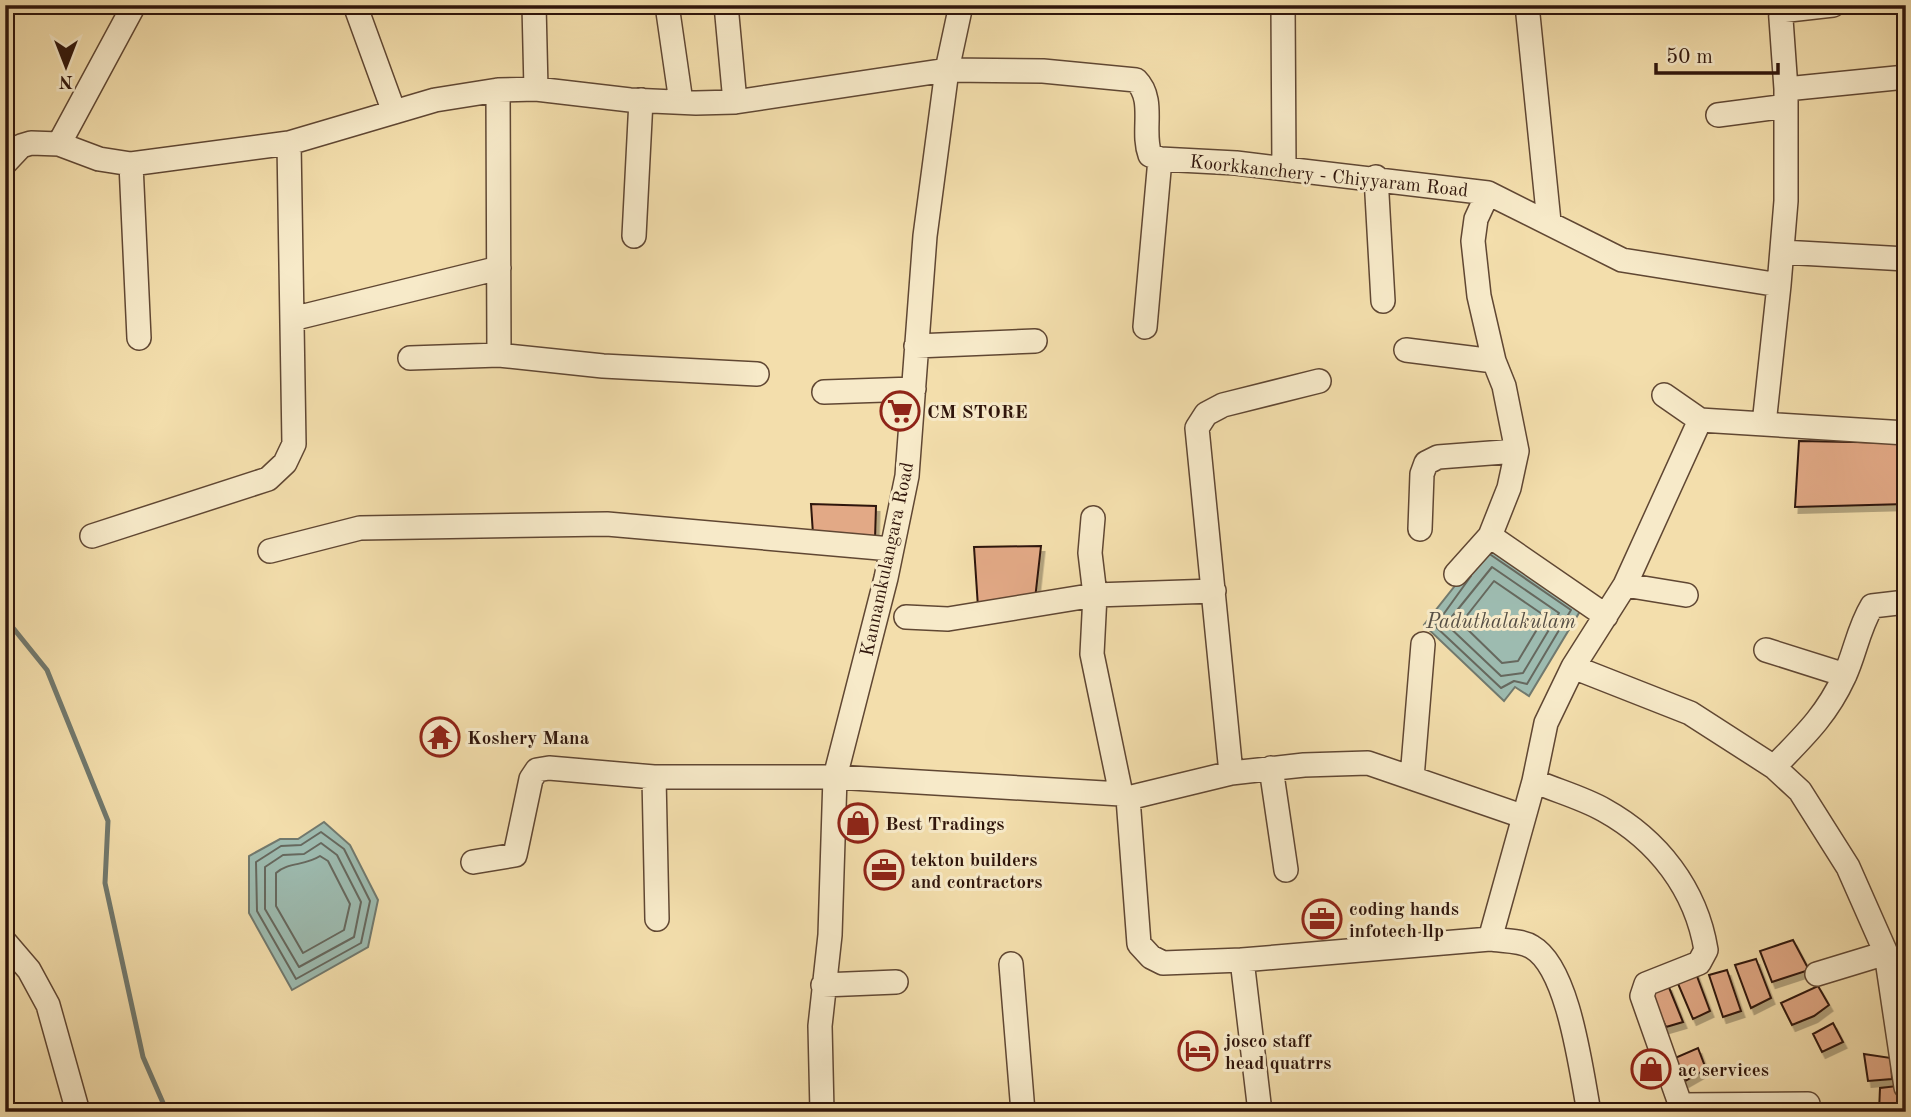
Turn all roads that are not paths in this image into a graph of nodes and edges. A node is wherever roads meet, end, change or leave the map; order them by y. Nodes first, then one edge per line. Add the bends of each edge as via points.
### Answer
1 (134, 5) edge
2 (355, 5) edge
3 (534, 5) edge
4 (667, 5) edge
5 (726, 5) edge
6 (961, 5) edge
7 (1283, 5) edge
8 (1527, 5) edge
9 (1833, 5) edge
10 (1780, 8) edge
11 (947, 70) junction
12 (1906, 77) edge
13 (536, 89) junction
14 (498, 90) junction
15 (1786, 97) junction
16 (641, 100) junction
17 (681, 102) junction
18 (735, 102) junction
19 (394, 112) junction
20 (1718, 115) dead end
21 (59, 144) junction
22 (289, 144) junction
23 (1160, 159) junction
24 (5, 163) edge
25 (131, 164) junction
26 (1284, 168) junction
27 (1376, 177) junction
28 (1488, 193) junction
29 (1549, 222) junction
30 (634, 236) dead end
31 (1782, 252) junction
32 (1906, 259) edge
33 (499, 268) junction
34 (1779, 285) junction
35 (1383, 301) dead end
36 (292, 319) junction
37 (1145, 327) dead end
38 (139, 338) dead end
39 (1035, 341) dead end
40 (916, 346) junction
41 (1406, 349) dead end
42 (499, 355) junction
43 (410, 358) dead end
44 (1494, 361) junction
45 (757, 374) dead end
46 (1319, 381) dead end
47 (914, 389) junction
48 (824, 392) dead end
49 (1664, 395) dead end
50 (1700, 420) junction
51 (1764, 424) junction
52 (1906, 433) edge
53 (1517, 451) junction
54 (1093, 518) dead end
55 (1420, 529) dead end
56 (92, 536) dead end
57 (1490, 536) junction
58 (891, 549) junction
59 (270, 551) dead end
60 (1456, 574) dead end
61 (1625, 586) junction
62 (1214, 591) junction
63 (1095, 595) junction
64 (1686, 595) dead end
65 (1906, 602) edge
66 (1606, 616) junction
67 (906, 617) dead end
68 (1423, 644) dead end
69 (1766, 650) dead end
70 (1573, 667) junction
71 (1845, 676) junction
72 (1774, 767) junction
73 (1271, 768) junction
74 (1231, 773) junction
75 (654, 777) junction
76 (835, 777) junction
77 (1412, 778) junction
78 (1534, 781) junction
79 (1124, 796) junction
80 (1522, 816) junction
81 (473, 862) dead end
82 (1286, 870) dead end
83 (657, 919) dead end
84 (1490, 939) junction
85 (5, 942) edge
86 (1886, 953) junction
87 (1242, 960) junction
88 (1011, 964) dead end
89 (1817, 974) dead end
90 (896, 982) dead end
91 (823, 985) junction
92 (1906, 1087) edge
93 (1808, 1104) dead end
94 (1682, 1108) edge
95 (78, 1112) edge
96 (822, 1112) edge
97 (1023, 1112) edge
98 (1260, 1112) edge
99 (1589, 1112) edge

1 - 21 street
2 - 19 street
3 - 13 street
4 - 17 street
5 - 18 street
6 - 11 street, Kannamkulangara Road
7 - 26 street
8 - 29 street
9 - 10 street
10 - 15 street
11 - 18 street
11 - 23 street via 1043,71 1136,80 1146,96 1146,146 1150,155
11 - 40 street, Kannamkulangara Road
12 - 15 street
13 - 14 street
13 - 16 street
14 - 19 street
14 - 33 street
15 - 20 street
15 - 31 street
16 - 17 street
16 - 30 street
17 - 18 street
19 - 22 street
21 - 24 street via 21,146
21 - 25 street via 99,159
22 - 25 street
22 - 36 street
23 - 26 street, Koorkkanchery - Chiyyaram Road
23 - 37 street
25 - 38 street
26 - 27 street, Koorkkanchery - Chiyyaram Road
27 - 28 street, Koorkkanchery - Chiyyaram Road
27 - 35 street
28 - 29 street, Koorkkanchery - Chiyyaram Road
28 - 44 street via 1476,219 1473,241 1479,296
29 - 34 street, Koorkkanchery - Chiyyaram Road via 1622,260
31 - 32 street
31 - 34 street
33 - 36 street
33 - 42 street
34 - 51 street
36 - 56 street via 294,443 285,463 268,479
39 - 40 street
40 - 47 street, Kannamkulangara Road
41 - 44 street
42 - 43 street
42 - 45 street
44 - 53 street
46 - 62 street via 1223,405 1206,414 1197,428
47 - 48 street
47 - 58 street, Kannamkulangara Road via 907,476
49 - 50 street
50 - 51 street
50 - 61 street
51 - 52 street
53 - 55 street via 1438,457 1426,463
53 - 57 street via 1509,488
54 - 63 street via 1090,553
57 - 60 street
57 - 66 street
58 - 59 street via 607,524 360,528
58 - 76 street, Kannamkulangara Road
61 - 64 street
61 - 66 street
62 - 63 street
62 - 74 street
63 - 67 street via 948,619
63 - 79 street via 1092,654
65 - 71 street via 1872,607
66 - 70 street
68 - 77 street
69 - 71 street
70 - 72 street via 1690,713
70 - 78 street via 1546,723
71 - 72 street via 1822,718
72 - 86 street via 1800,791 1848,867
73 - 74 street
73 - 77 street via 1368,763
73 - 82 street
74 - 79 street
75 - 76 street
75 - 81 street via 537,770 531,779 515,855
75 - 83 street
76 - 79 street
76 - 91 street, Kannamkulangara Road via 830,935
77 - 80 street
78 - 80 street
78 - 94 street via 1604,810 1651,844 1678,875 1706,950 1699,963 1646,984 1642,996
79 - 87 street via 1139,944 1163,963
80 - 84 street
84 - 87 street
84 - 99 street via 1530,945 1558,977
85 - 95 street via 29,970 48,1005
86 - 89 street
86 - 92 street
87 - 98 street
88 - 97 street
90 - 91 street
91 - 96 street, Kannamkulangara Road
93 - 94 street

